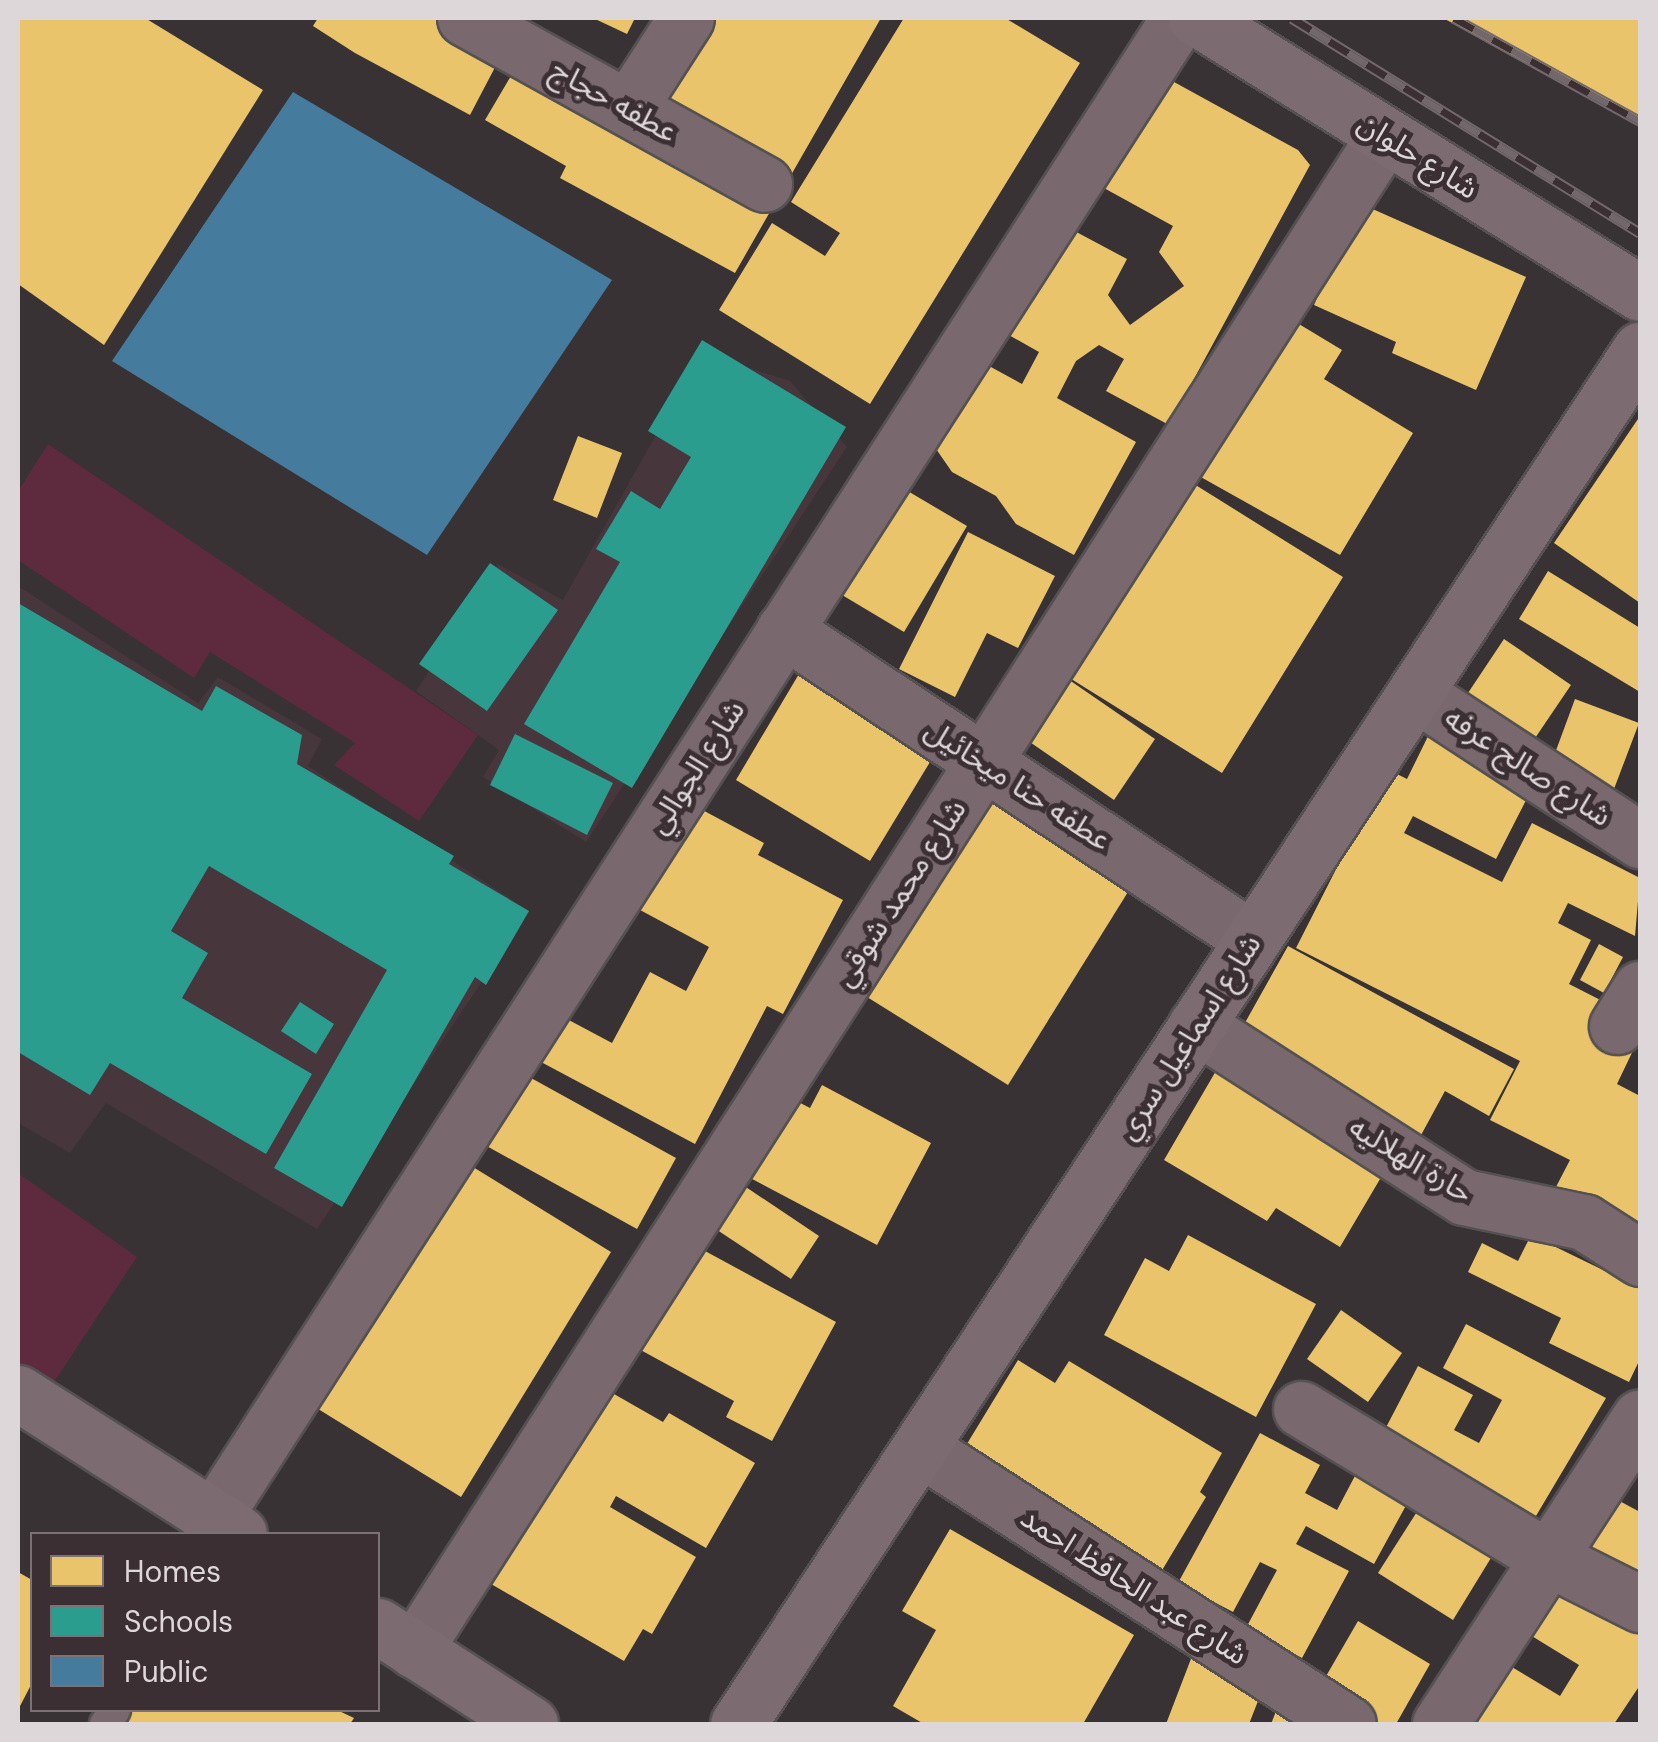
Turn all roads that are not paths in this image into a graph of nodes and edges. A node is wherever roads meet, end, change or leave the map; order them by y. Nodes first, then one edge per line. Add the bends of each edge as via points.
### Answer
1 (465, 18) edge
2 (686, 18) edge
3 (1180, 18) edge
4 (1197, 18) edge
5 (628, 108) junction
6 (1384, 135) junction
7 (764, 184) dead end
8 (1640, 293) edge
9 (1640, 350) edge
10 (784, 630) junction
11 (1415, 693) junction
12 (984, 762) junction
13 (1636, 826) edge
14 (1252, 939) junction
15 (1196, 1025) junction
16 (1640, 1258) edge
17 (18, 1393) edge
18 (1301, 1410) dead end
19 (1640, 1417) edge
20 (920, 1448) junction
21 (1626, 1472) edge
22 (226, 1526) edge
23 (1550, 1559) junction
24 (1640, 1604) edge
25 (396, 1638) edge
26 (530, 1724) edge
27 (738, 1724) edge
28 (1348, 1724) edge
29 (1440, 1724) edge

1 - 5 street, عطفه حجاج
2 - 5 street
3 - 10 street, شارع الجوالي
4 - 6 street, شارع حلوان
5 - 7 street, عطفه حجاج
6 - 8 street, شارع حلوان
6 - 12 street, شارع محمد شوقي
9 - 11 street, شارع اسماعيل سري
10 - 12 street, عطفه حنا ميخائيل
10 - 22 street, شارع الجوالي
11 - 13 street, شارع صالح عرفه
11 - 14 street, شارع اسماعيل سري
12 - 14 street, عطفه حنا ميخائيل
12 - 25 street, شارع محمد شوقي
14 - 15 street, شارع اسماعيل سري
15 - 16 street, حارة الهلاليه via 1464,1197 1584,1222
15 - 20 street, شارع اسماعيل سري
17 - 22 street
18 - 23 street
19 - 21 street
20 - 27 street, شارع اسماعيل سري
20 - 28 street, شارع عبد الحافظ احمد
21 - 23 street
23 - 24 street
23 - 29 street
25 - 26 street

